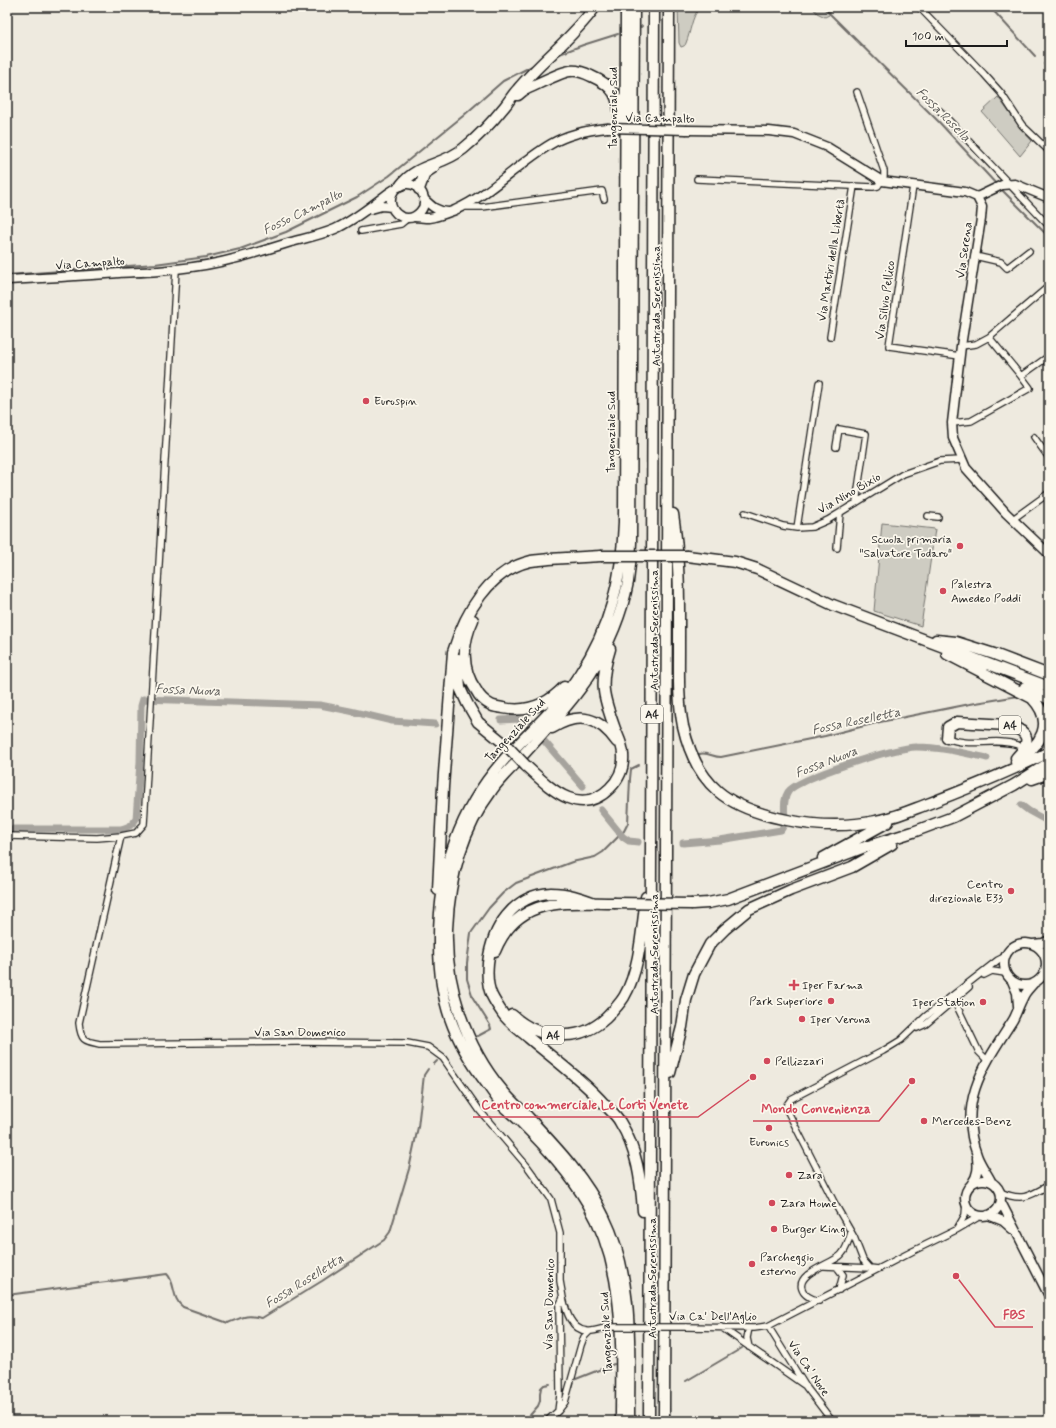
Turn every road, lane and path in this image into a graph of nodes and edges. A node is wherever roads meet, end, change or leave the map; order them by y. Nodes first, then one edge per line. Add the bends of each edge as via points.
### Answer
1 (595, 7) edge
2 (626, 7) edge
3 (634, 7) edge
4 (654, 7) edge
5 (669, 7) edge
6 (919, 7) edge
7 (857, 92) dead end
8 (506, 105) junction
9 (940, 111) dead end
10 (1049, 151) edge
11 (440, 162) junction
12 (697, 179) dead end
13 (882, 181) junction
14 (1005, 184) junction
15 (625, 186) junction
16 (854, 186) junction
17 (913, 186) junction
18 (399, 187) junction
19 (419, 189) junction
20 (977, 197) junction
21 (1049, 198) edge
22 (424, 199) junction
23 (604, 199) dead end
24 (392, 207) junction
25 (462, 207) junction
26 (365, 211) junction
27 (449, 212) junction
28 (410, 217) junction
29 (1049, 226) edge
30 (361, 231) dead end
31 (1029, 251) dead end
32 (975, 256) junction
33 (176, 270) junction
34 (7, 280) edge
35 (1049, 286) edge
36 (830, 337) dead end
37 (989, 337) junction
38 (961, 346) junction
39 (960, 356) junction
40 (1049, 356) edge
41 (1021, 376) junction
42 (819, 383) dead end
43 (952, 423) junction
44 (1034, 437) dead end
45 (836, 447) dead end
46 (1049, 458) edge
47 (962, 460) junction
48 (668, 492) junction
49 (1049, 493) edge
50 (856, 503) junction
51 (745, 513) dead end
52 (840, 513) junction
53 (928, 516) dead end
54 (938, 517) dead end
55 (1013, 519) junction
56 (797, 528) junction
57 (838, 548) dead end
58 (1048, 553) edge
59 (509, 570) junction
60 (620, 613) junction
61 (465, 622) junction
62 (924, 639) junction
63 (598, 642) junction
64 (1049, 675) edge
65 (1049, 686) edge
66 (1049, 699) edge
67 (540, 735) junction
68 (947, 738) joint
69 (1018, 745) dead end
70 (1049, 752) edge
71 (623, 754) junction
72 (1049, 763) edge
73 (1049, 773) edge
74 (995, 777) junction
75 (1014, 785) junction
76 (901, 815) junction
77 (913, 832) junction
78 (7, 836) edge
79 (121, 836) junction
80 (652, 847) junction
81 (782, 879) junction
82 (595, 903) junction
83 (1049, 940) edge
84 (439, 941) junction
85 (1033, 944) junction
86 (1004, 958) junction
87 (1048, 960) edge
88 (1005, 973) junction
89 (1012, 981) junction
90 (1034, 983) junction
91 (956, 998) junction
92 (1018, 1009) junction
93 (911, 1031) junction
94 (987, 1060) junction
95 (666, 1086) junction
96 (977, 1157) junction
97 (991, 1182) junction
98 (972, 1184) junction
99 (1049, 1185) edge
100 (1000, 1192) junction
101 (1001, 1202) junction
102 (966, 1203) junction
103 (984, 1215) junction
104 (956, 1230) junction
105 (1014, 1230) junction
106 (851, 1232) junction
107 (649, 1263) junction
108 (824, 1266) junction
109 (837, 1267) junction
110 (870, 1268) junction
111 (878, 1269) junction
112 (839, 1290) junction
113 (1049, 1296) edge
114 (563, 1298) junction
115 (819, 1301) junction
116 (768, 1326) junction
117 (721, 1327) junction
118 (750, 1328) junction
119 (589, 1332) junction
120 (750, 1347) junction
121 (806, 1386) junction
122 (558, 1411) junction
123 (547, 1421) edge
124 (621, 1421) edge
125 (629, 1421) edge
126 (649, 1421) edge
127 (664, 1421) edge
128 (832, 1421) edge

1 - 8 highway
2 - 15 highway, Tangenziale Sud
3 - 60 highway, Tangenziale Sud via 631,542 628,581
4 - 80 highway, Autostrada Serenissima / A4
5 - 48 highway, Autostrada Serenissima / A4
6 - 10 street via 1001,93 1022,124
7 - 13 street via 883,167
8 - 11 highway via 467,146 455,156
8 - 15 highway via 524,90 570,71 586,74 607,84 613,90 620,114
9 - 14 street
11 - 18 highway via 415,171
11 - 19 highway via 425,173
12 - 16 street
13 - 16 street via 873,187
13 - 17 street
13 - 25 street, Via Campalto, bridge via 827,147 794,134 769,131 607,128 577,133 551,144 480,197
14 - 20 street
14 - 21 street via 1015,184
14 - 29 street
15 - 63 highway, Tangenziale Sud via 623,544 618,585
16 - 36 street, Via Martiri della Libertà
17 - 20 street via 965,192
17 - 39 street, Via Silvio Pellico via 889,346
18 - 19 street via 411,184
18 - 24 street via 391,198
18 - 26 street, Via Campalto
19 - 22 street
20 - 32 street, Via Serena via 982,207
22 - 27 street via 438,211
22 - 28 street via 422,209
23 - 25 street via 602,191 482,207
24 - 26 street via 382,206
24 - 28 street via 399,215
25 - 27 street, Via Campalto
26 - 33 street, Via Campalto via 346,224 323,233 231,260
27 - 28 street, Via Campalto via 428,218
28 - 30 street via 401,224
31 - 32 street via 1008,268 1001,262
32 - 38 street, Via Serena
33 - 34 street, Via Campalto
33 - 79 street via 146,811 144,824 136,833
35 - 37 street
37 - 38 street via 976,344
37 - 41 street
38 - 39 street, Via Serena
39 - 43 street, Via Serena
40 - 41 street
41 - 43 street via 1030,388 971,421
42 - 56 street
43 - 47 street, Via Serena
44 - 46 street
45 - 50 street via 839,428 866,434
47 - 50 street, Via Nino Bixio via 940,461 916,468
47 - 55 street, Via Serena via 966,468
48 - 76 highway, A4 via 676,534 679,575 679,696 683,726 691,753 701,771 713,787 740,806 784,819 830,826 876,822
48 - 95 highway, Autostrada Serenissima / A4
49 - 55 street
50 - 52 street, Via Nino Bixio
51 - 56 street, Via Nino Bixio
52 - 56 street, Via Nino Bixio via 812,526
52 - 57 street
53 - 54 street
55 - 58 street, Via Serena
59 - 61 highway via 492,582 479,597
59 - 62 highway, bridge via 531,561 601,556 687,556 735,562 756,569 833,605
59 - 63 highway via 478,611 464,646 468,677 479,696 491,705 508,709 525,710 537,707 552,699 562,689
60 - 67 highway, Tangenziale Sud via 592,672
60 - 71 highway via 606,662 603,687 604,698
61 - 71 highway, bridge via 457,656 460,688 466,703 478,722 548,786 573,800 587,800 600,795 614,784 622,769
61 - 84 highway via 453,652 437,905
62 - 64 highway via 956,642
62 - 65 highway
62 - 66 highway
62 - 74 highway via 935,648 1032,698 1042,710 1045,721 1042,738 1030,753
63 - 84 highway, Tangenziale Sud via 570,688 484,784 462,823 448,866
67 - 71 highway via 568,719 589,720 607,730 617,741
67 - 125 highway, Tangenziale Sud via 492,790 472,823 463,844 450,896 447,930 449,965 465,1026 479,1058 502,1091 569,1162 605,1217 622,1265 627,1299
68 - 69 street via 956,742 1009,742
68 - 74 highway, A4 via 948,727 957,722 1007,725 1024,732 1027,742 1023,751
70 - 74 highway, A4
72 - 75 highway, A4
73 - 75 highway, A4
74 - 76 highway, A4
75 - 77 highway, A4 via 953,817
76 - 81 highway, A4
77 - 81 highway, A4 via 862,848
77 - 95 highway, A4 via 852,867 749,909 710,944 694,974
78 - 79 street
79 - 114 street, Via San Domenico via 79,1023 80,1034 86,1041 100,1044 407,1043 428,1047 443,1058 480,1111 527,1166 551,1199 560,1233 560,1281
80 - 82 highway, A4 via 638,955 624,997 599,1024 583,1032 555,1035 527,1026 507,1010 496,990 492,966 499,941 510,926 527,912 542,906
80 - 107 highway, Autostrada Serenissima / A4
81 - 82 highway, A4, bridge via 728,899 708,903
82 - 107 highway, A4 via 570,895 552,893 529,900 515,908 499,926 492,942 487,973 492,995 504,1015 597,1096 620,1121 633,1145 641,1182
83 - 85 street
84 - 124 highway, Tangenziale Sud via 446,1008 471,1063 503,1105 561,1165 589,1205 601,1230 611,1258 620,1308
85 - 86 street via 1026,942 1013,946
85 - 87 street
86 - 88 street
86 - 93 street via 957,991
87 - 90 street via 1043,975
88 - 89 street
88 - 91 street via 987,972
89 - 90 street via 1025,986
89 - 92 street via 1017,993
90 - 92 street via 1022,998
91 - 93 street via 926,1024
91 - 94 street via 956,1004 979,1052
92 - 94 street
93 - 106 street via 883,1051 791,1099 786,1106
94 - 96 street via 975,1089 970,1110 970,1130
95 - 127 highway, Autostrada Serenissima / A4
96 - 97 street
96 - 98 street via 978,1169
97 - 98 street via 982,1180
97 - 100 street
98 - 102 street via 966,1192
99 - 100 street via 1024,1198
100 - 101 street
101 - 103 street via 994,1212
101 - 105 street
102 - 103 street via 972,1211
102 - 104 street via 965,1215
103 - 104 street
103 - 105 street via 1003,1221
104 - 111 street
105 - 113 street
106 - 108 street via 843,1253
106 - 110 street via 863,1260
107 - 126 highway, Autostrada Serenissima / A4
108 - 109 street
108 - 115 street via 806,1275 802,1280 801,1288 804,1293 809,1298
109 - 110 street
109 - 112 street via 843,1275
110 - 111 street
111 - 112 street
112 - 115 street
114 - 119 street via 576,1327
114 - 122 street, Via San Domenico via 559,1306
115 - 116 street, Via Ca' Dell'Aglio
116 - 118 street, Via Ca' Dell'Aglio
116 - 121 street, Via Ca' Nove
117 - 118 street, Via Ca' Dell'Aglio
117 - 119 street, Via Ca' Dell'Aglio, bridge via 609,1327
117 - 120 street
118 - 120 street via 746,1338
119 - 122 street via 581,1345 565,1402
120 - 121 street
121 - 128 street, Via Ca' Nove
122 - 123 street

